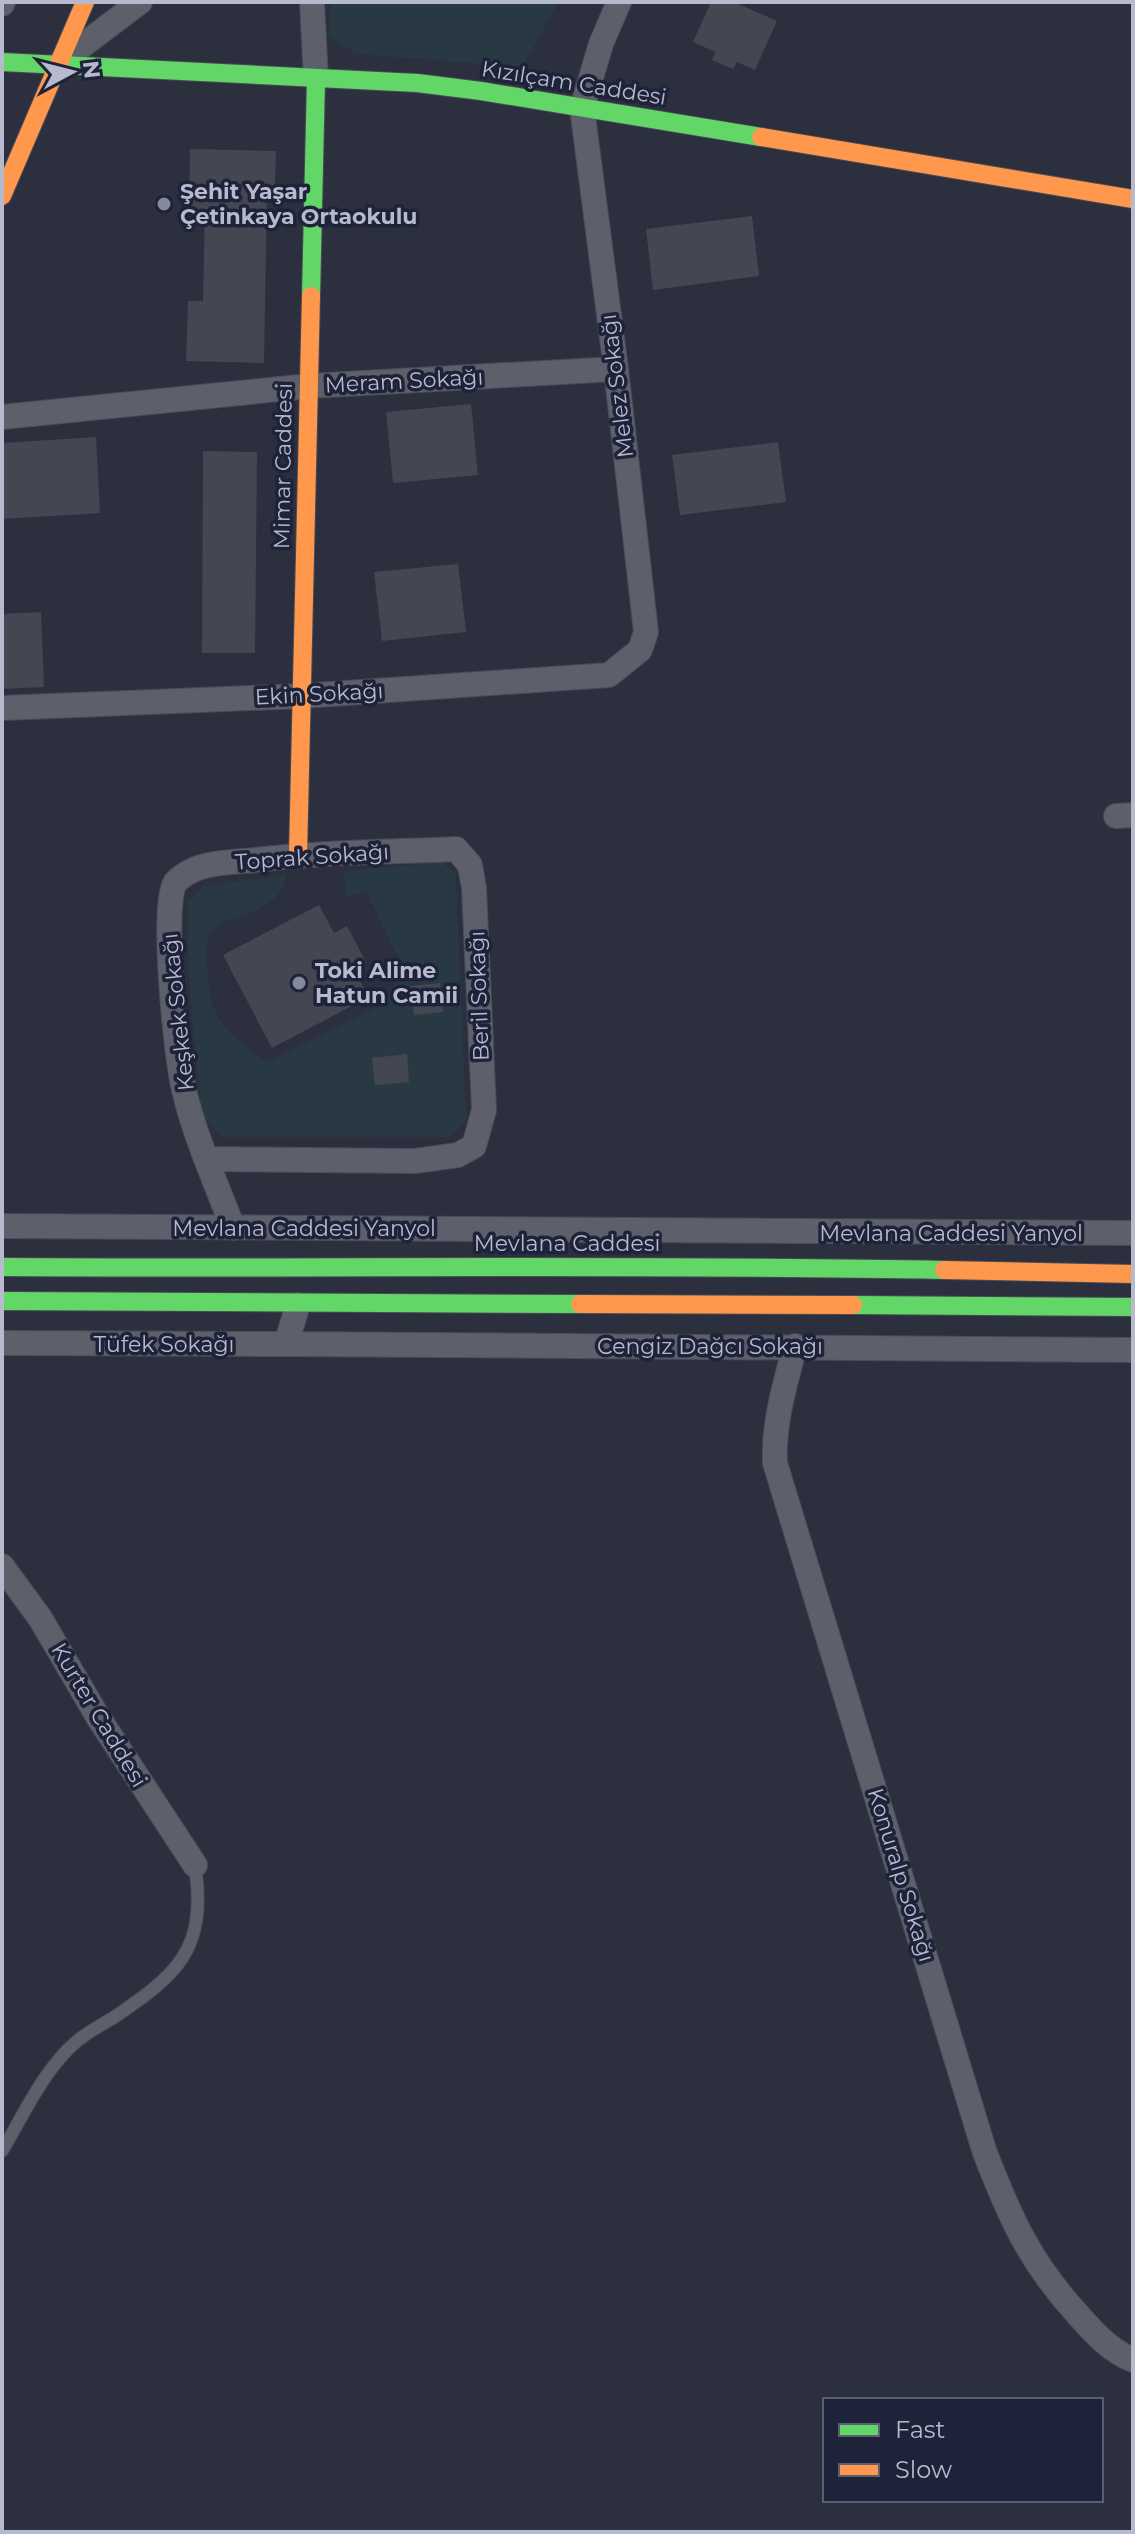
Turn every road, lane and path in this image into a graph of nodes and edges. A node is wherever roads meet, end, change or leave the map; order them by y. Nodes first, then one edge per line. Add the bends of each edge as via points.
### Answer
1 (85, 2) edge
2 (140, 2) edge
3 (312, 2) edge
4 (619, 2) edge
5 (2, 62) edge
6 (56, 66) junction
7 (316, 79) junction
8 (582, 108) junction
9 (2, 196) edge
10 (1133, 199) edge
11 (616, 369) junction
12 (309, 386) junction
13 (2, 417) edge
14 (630, 660) joint
15 (302, 696) junction
16 (2, 708) edge
17 (456, 849) joint
18 (298, 855) junction
19 (174, 884) joint
20 (206, 1159) junction
21 (2, 1226) edge
22 (233, 1228) junction
23 (1133, 1233) edge
24 (2, 1267) edge
25 (1133, 1274) edge
26 (2, 1301) edge
27 (298, 1305) junction
28 (1133, 1307) edge
29 (2, 1343) edge
30 (286, 1344) junction
31 (795, 1346) junction
32 (1133, 1350) edge
33 (2, 1566) edge
34 (195, 1865) joint
35 (2, 2151) edge
36 (1133, 2360) edge

1 - 6 main road
2 - 6 street
3 - 7 street
4 - 8 street
5 - 6 main road, Kızılçam Caddesi
6 - 7 main road, Kızılçam Caddesi
6 - 9 main road
7 - 8 main road, Kızılçam Caddesi via 417,83
7 - 12 main road, Mimar Caddesi
8 - 10 main road, Kızılçam Caddesi
8 - 11 street, Melez Sokağı
11 - 12 street, Meram Sokağı
11 - 14 street, Melez Sokağı via 646,632
12 - 13 street, Meram Sokağı
12 - 15 main road, Mimar Caddesi
14 - 15 street, Ekin Sokağı via 609,675
15 - 16 street, Ekin Sokağı
15 - 18 main road, Mimar Caddesi
17 - 18 street, Toprak Sokağı
17 - 20 street, Beril Sokağı via 470,865 474,888 484,1110 474,1146 458,1155 415,1161
18 - 19 street, Toprak Sokağı via 200,868
19 - 20 street, Keşkek Sokağı via 169,947 176,1033 183,1089
20 - 22 street, Keşkek Sokağı
21 - 22 street, Mevlana Caddesi Yanyol
22 - 23 street, Mevlana Caddesi Yanyol
24 - 25 main road, Mevlana Caddesi via 733,1266
26 - 27 main road
27 - 28 main road
27 - 30 street
29 - 30 street, Tüfek Sokağı
30 - 31 street, Cengiz Dağcı Sokağı
31 - 32 street, Cengiz Dağcı Sokağı
31 - 36 street, Konuralp Sokağı via 778,1414 775,1463 984,2150 1022,2241 1058,2294 1099,2338
33 - 34 street, Kurter Caddesi via 54,1639
34 - 35 lane via 198,1921 174,1972 77,2041 33,2097

